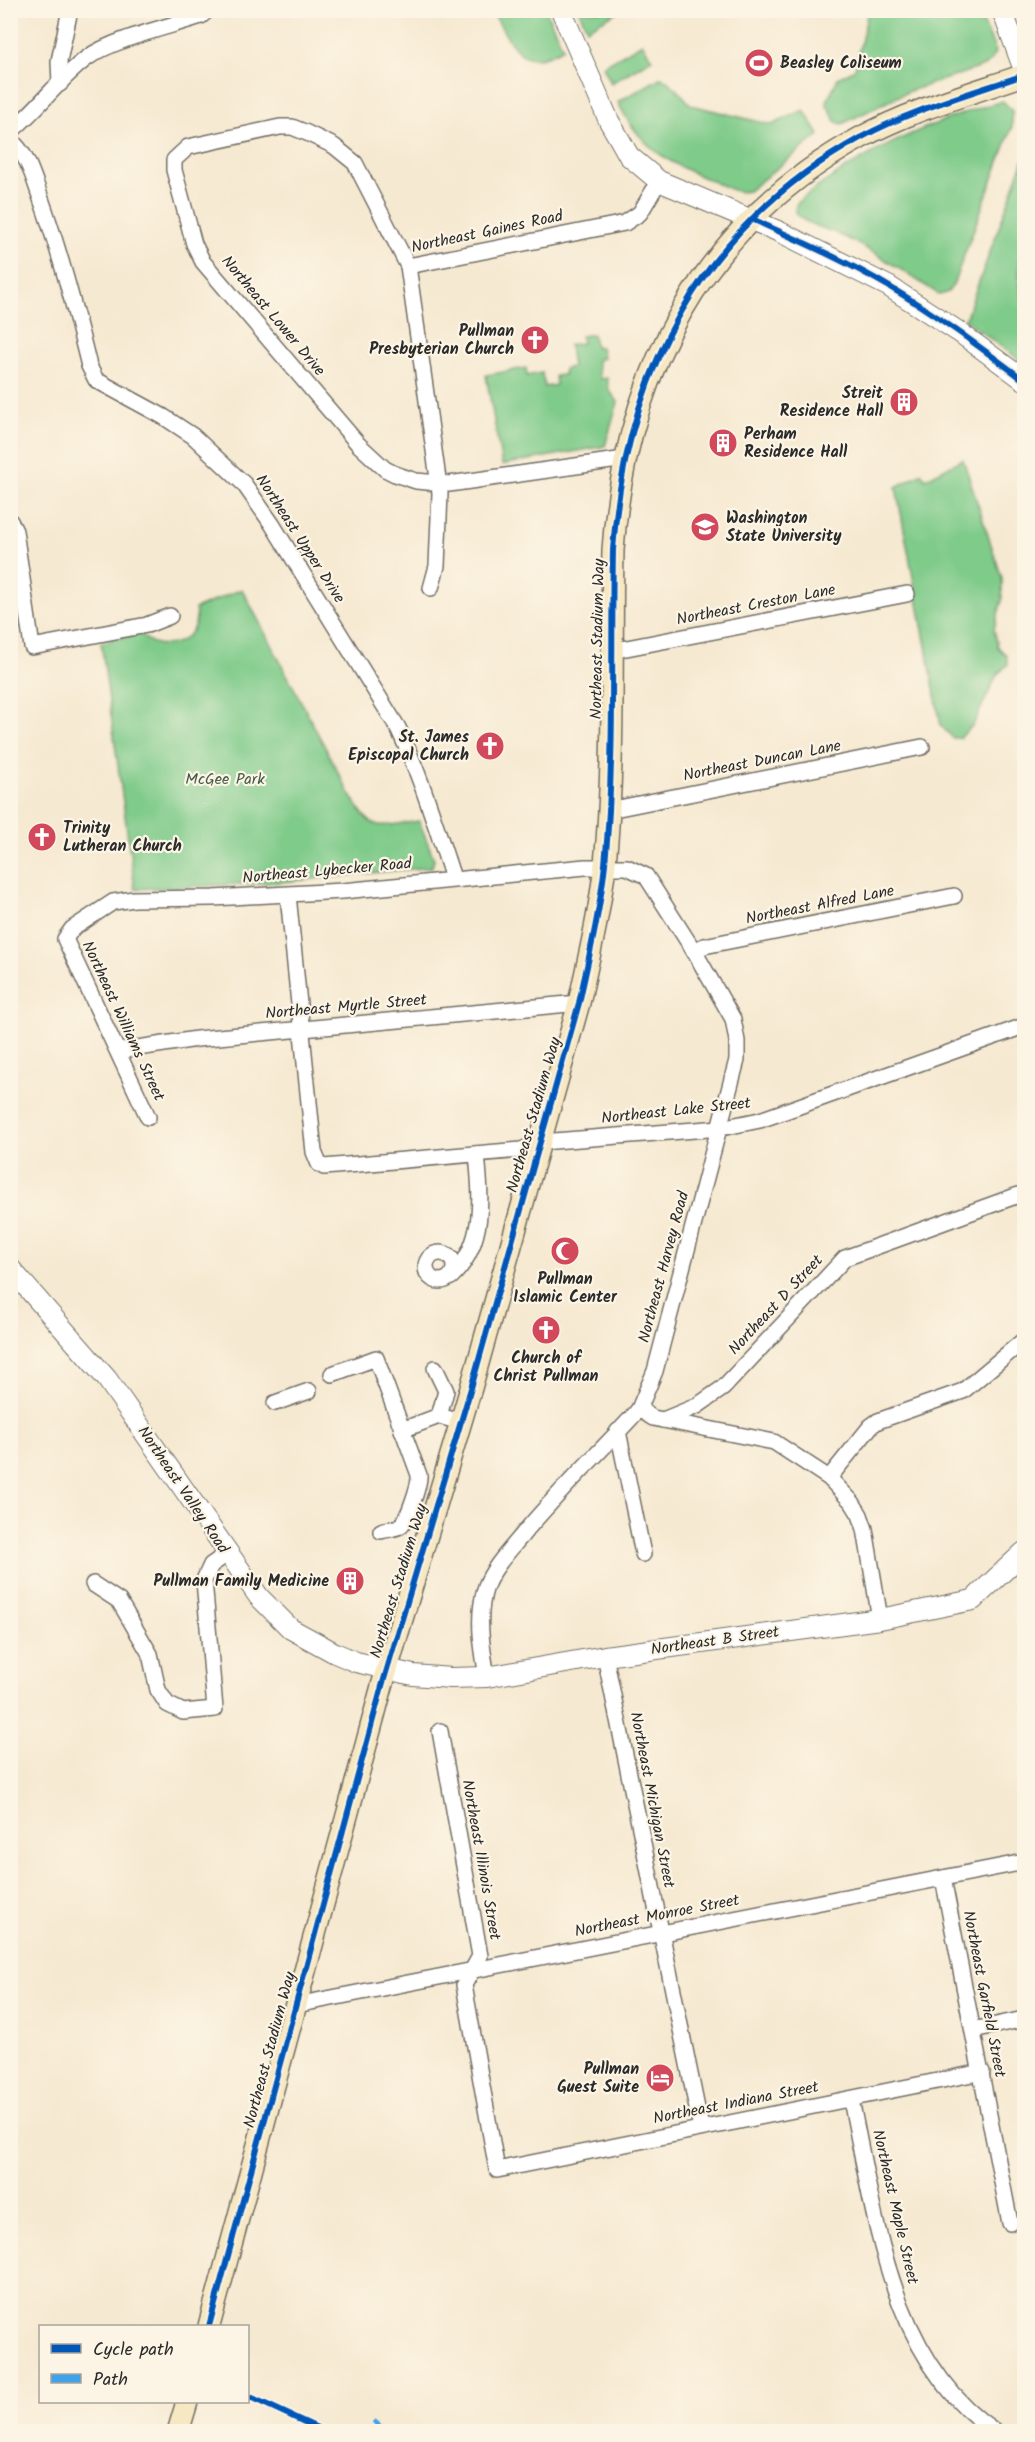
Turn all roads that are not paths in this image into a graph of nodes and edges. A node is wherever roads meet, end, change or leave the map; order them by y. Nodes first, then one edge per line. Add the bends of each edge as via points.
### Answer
1 (70, 10) edge
2 (208, 10) edge
3 (561, 10) edge
4 (1002, 10) edge
5 (1024, 70) edge
6 (1024, 75) edge
7 (60, 84) junction
8 (10, 132) edge
9 (10, 140) edge
10 (659, 182) junction
11 (752, 219) junction
12 (408, 266) junction
13 (1024, 380) edge
14 (625, 459) junction
15 (438, 483) junction
16 (10, 521) edge
17 (431, 588) dead end
18 (907, 594) dead end
19 (170, 616) dead end
20 (611, 651) junction
21 (922, 747) dead end
22 (609, 810) junction
23 (605, 866) junction
24 (453, 878) junction
25 (288, 895) junction
26 (954, 896) dead end
27 (65, 939) joint
28 (694, 951) junction
29 (579, 1003) junction
30 (1024, 1026) edge
31 (301, 1030) junction
32 (118, 1051) junction
33 (148, 1117) dead end
34 (721, 1128) junction
35 (541, 1142) junction
36 (477, 1154) junction
37 (1024, 1193) edge
38 (10, 1268) edge
39 (451, 1277) dead end
40 (1024, 1340) edge
41 (435, 1368) dead end
42 (332, 1374) dead end
43 (309, 1390) dead end
44 (275, 1403) dead end
45 (639, 1409) junction
46 (439, 1416) junction
47 (663, 1420) junction
48 (461, 1422) junction
49 (402, 1430) junction
50 (618, 1431) junction
51 (829, 1478) junction
52 (381, 1531) dead end
53 (1024, 1552) edge
54 (227, 1554) junction
55 (643, 1554) dead end
56 (93, 1584) dead end
57 (880, 1619) junction
58 (605, 1656) junction
59 (386, 1671) junction
60 (487, 1677) junction
61 (440, 1731) dead end
62 (1024, 1862) edge
63 (943, 1878) junction
64 (660, 1933) junction
65 (470, 1971) junction
66 (296, 2005) junction
67 (1024, 2019) edge
68 (973, 2030) junction
69 (982, 2072) junction
70 (851, 2100) junction
71 (700, 2128) junction
72 (497, 2170) joint
73 (1010, 2223) dead end
74 (209, 2325) edge
75 (187, 2403) edge
76 (178, 2432) edge
77 (996, 2432) edge

1 - 7 street via 58,61
2 - 7 street via 201,16 105,47 70,71
3 - 10 street via 609,121 629,156
4 - 5 street
6 - 11 main road, Northeast Stadium Way via 924,109 861,138 805,173
7 - 8 street
9 - 24 street, Northeast Upper Drive via 29,165 59,248 96,380 193,436 244,484 273,524 398,728
10 - 11 street
10 - 12 street, Northeast Gaines Road via 640,213 625,223
11 - 13 street via 888,286
11 - 14 main road, Northeast Stadium Way via 704,275 666,339 643,394
12 - 15 street, Northeast Gaines Road
12 - 15 street, Northeast Lower Drive via 355,163 307,133 280,127 188,147 174,160 194,244 203,262 369,456 395,474
14 - 15 street, Northeast Lower Drive
14 - 20 main road, Northeast Stadium Way via 613,539
15 - 17 street, Northeast Gaines Road via 437,566
16 - 19 street via 15,531 32,647 147,626
18 - 20 street, Northeast Creston Lane
20 - 22 main road, Northeast Stadium Way
21 - 22 street, Northeast Duncan Lane
22 - 23 main road, Northeast Stadium Way
23 - 24 street, Northeast Lybecker Road
23 - 28 street, Northeast Harvey Road via 634,869 646,876
23 - 29 main road, Northeast Stadium Way
24 - 25 street, Northeast Lybecker Road
25 - 27 street, Northeast Lybecker Road via 113,902 72,929
25 - 31 street
26 - 28 street, Northeast Alfred Lane
27 - 32 street, Northeast Williams Street
28 - 34 street, Northeast Harvey Road via 733,1019 737,1041 737,1060
29 - 31 street, Northeast Myrtle Street
29 - 35 main road, Northeast Stadium Way
30 - 34 street, Northeast Lake Street via 760,1120
31 - 32 street, Northeast Myrtle Street
31 - 36 street, Northeast Lake Street via 314,1152 319,1164 331,1168
32 - 33 street, Northeast Williams Street
34 - 35 street, Northeast Lake Street
34 - 45 street, Northeast Harvey Road via 655,1371
35 - 36 street, Northeast Lake Street via 521,1150
35 - 48 main road, Northeast Stadium Way
36 - 39 street via 481,1205 478,1224 468,1256
37 - 47 street, Northeast D Street via 845,1258 723,1388 697,1406
38 - 54 street, Northeast Valley Road via 107,1379
40 - 51 street via 963,1391 878,1421
41 - 46 street via 446,1391
42 - 49 street via 376,1358
43 - 44 street
45 - 47 street
45 - 50 street, Northeast Harvey Road
46 - 48 street
46 - 49 street
47 - 51 street via 774,1442
48 - 59 main road, Northeast Stadium Way
49 - 52 street via 420,1481 403,1524
50 - 55 street
50 - 60 street, Northeast Harvey Road via 537,1518 493,1573 480,1616
51 - 57 street via 860,1515
53 - 57 street, Northeast B Street via 973,1600
54 - 56 street via 211,1565 204,1580 215,1708 183,1712 167,1704 158,1690 150,1654 119,1601
54 - 59 street, Northeast Valley Road via 259,1597 291,1629 334,1653
57 - 58 street, Northeast B Street
58 - 60 street, Northeast B Street
58 - 64 street, Northeast Michigan Street
59 - 60 street, Northeast B Street via 451,1678
59 - 66 main road, Northeast Stadium Way
61 - 65 street, Northeast Illinois Street via 480,1956
62 - 63 street, Northeast Monroe Street
63 - 64 street, Northeast Monroe Street
63 - 68 street, Northeast Garfield Street
64 - 65 street, Northeast Monroe Street
64 - 71 street, Northeast Michigan Street
65 - 66 street, Northeast Monroe Street
65 - 72 street, Northeast Illinois Street via 464,1985
66 - 74 main road, Northeast Stadium Way
67 - 68 street
68 - 69 street, Northeast Garfield Street
69 - 70 street, Northeast Indiana Street
69 - 73 street, Northeast Garfield Street
70 - 71 street, Northeast Indiana Street
70 - 77 street, Northeast Maple Street via 887,2263 916,2341 947,2387
71 - 72 street, Northeast Indiana Street
75 - 76 main road

